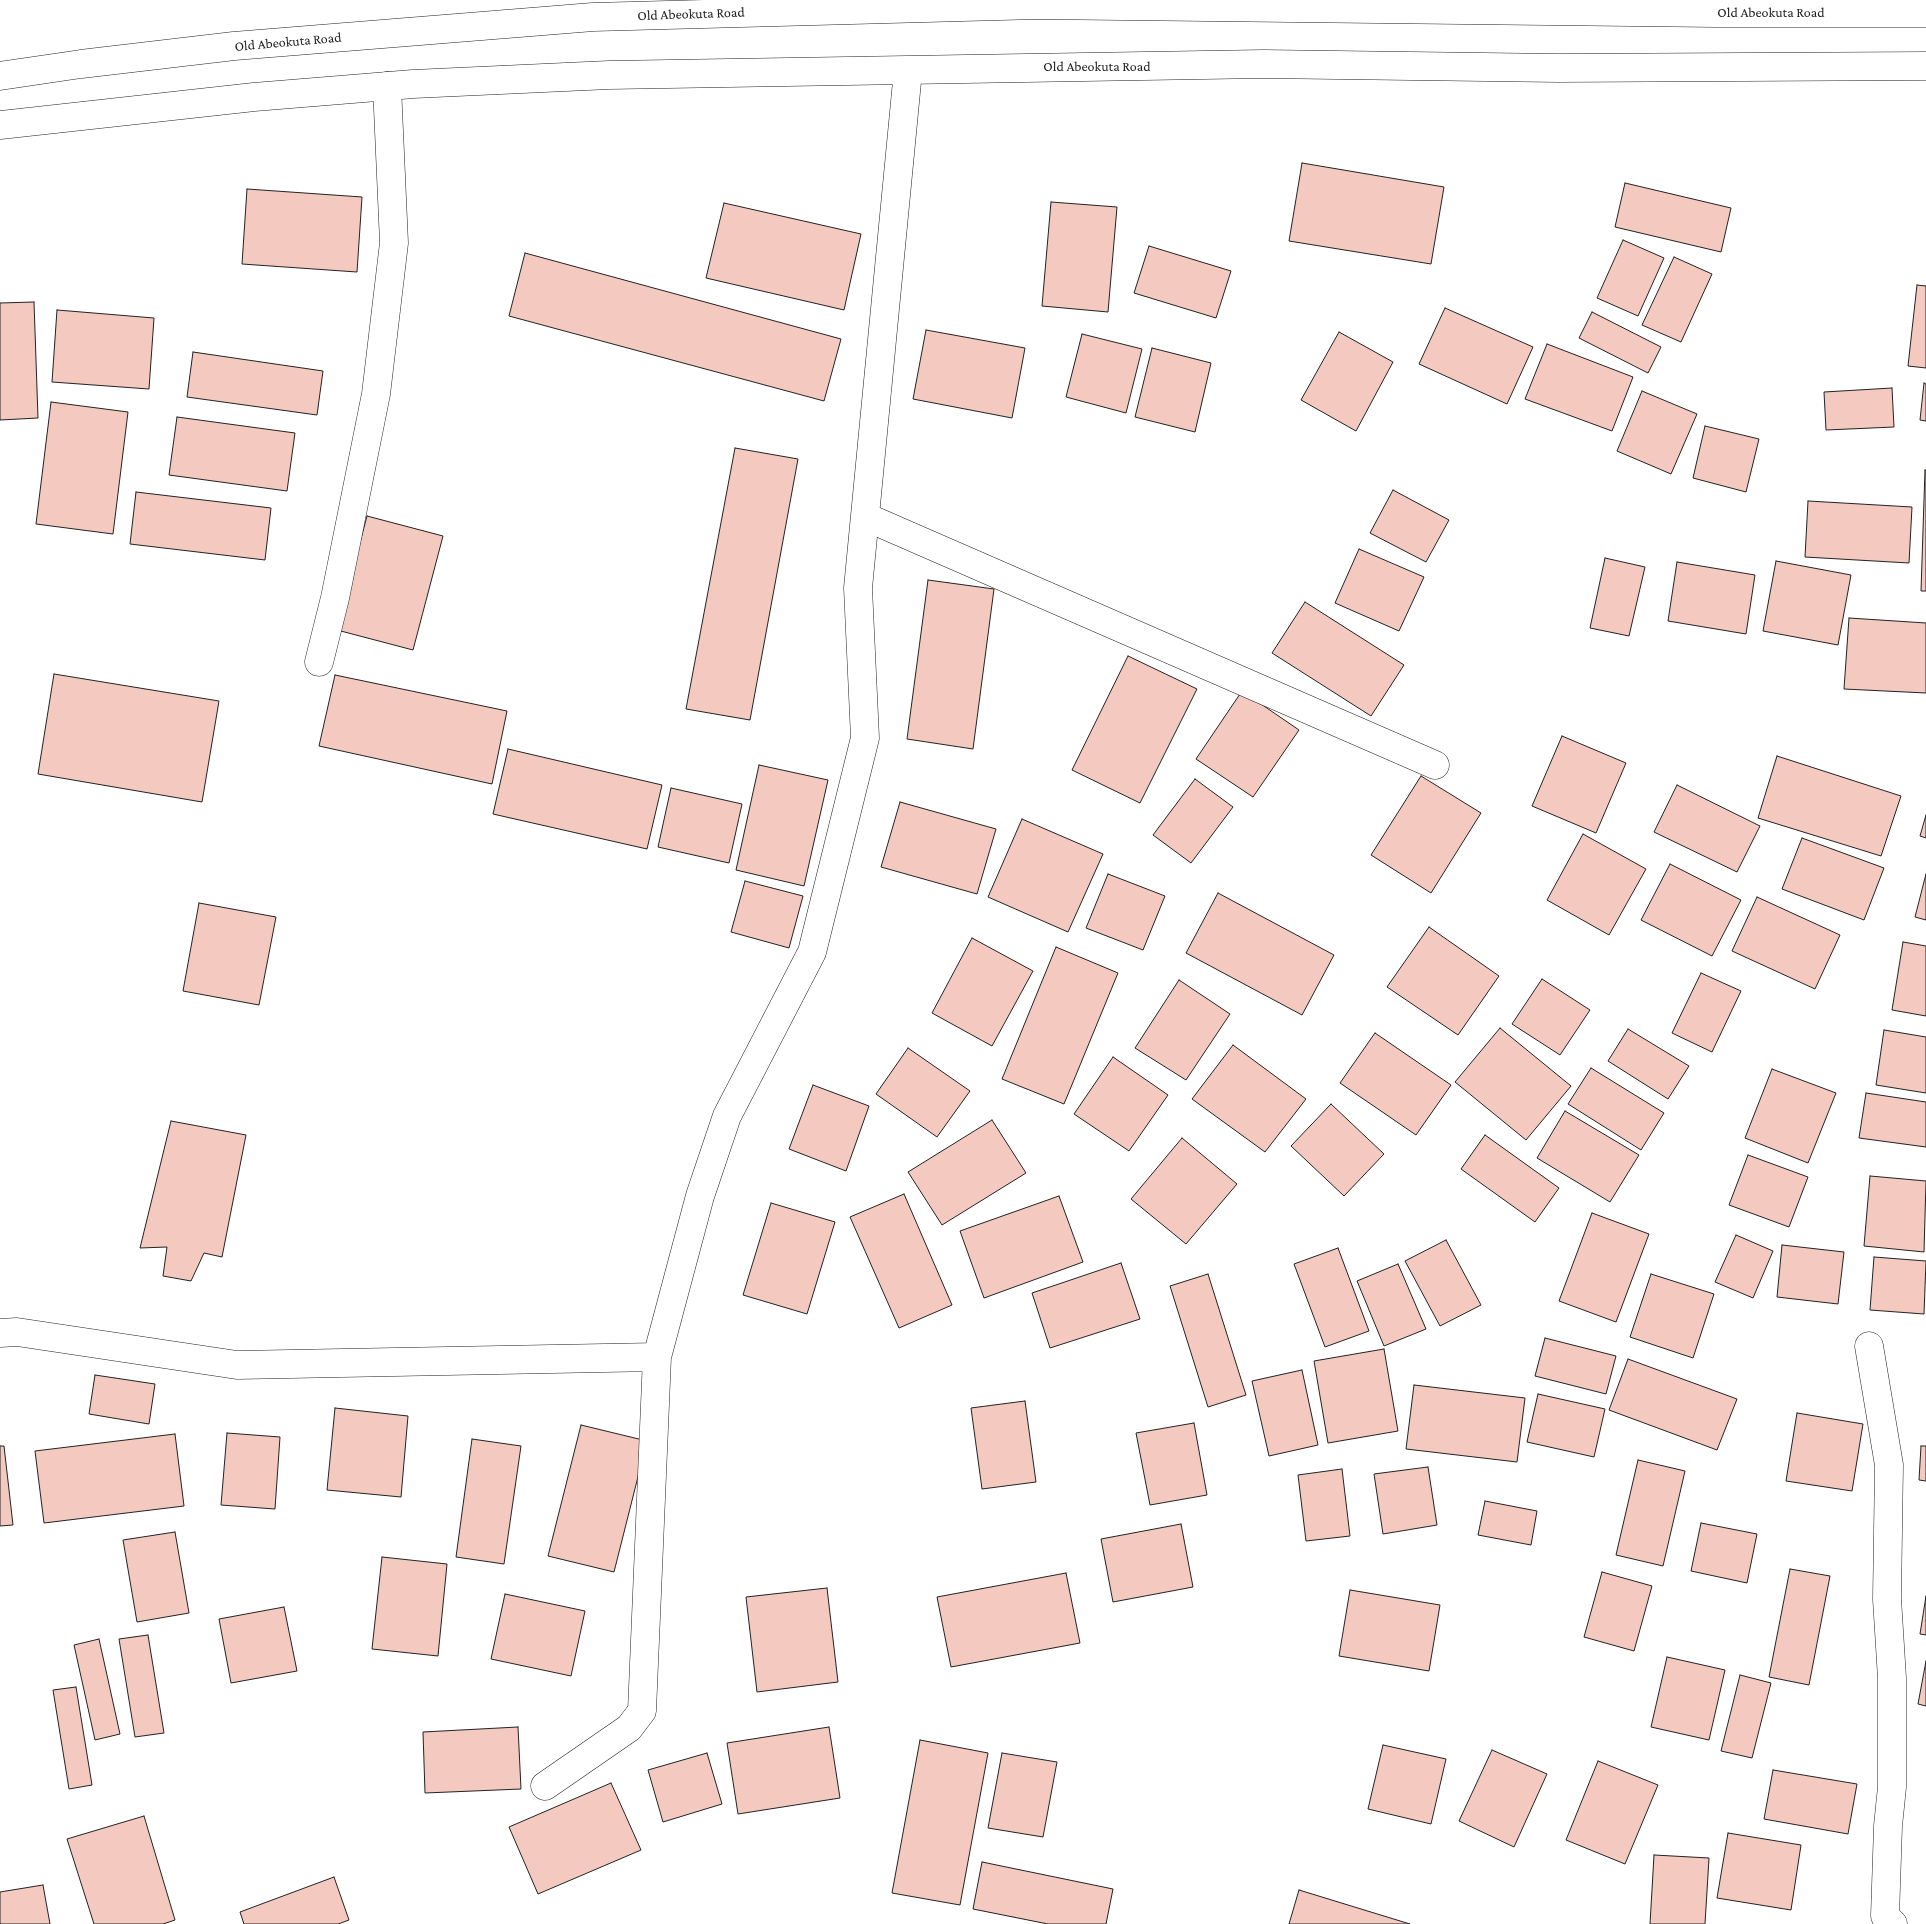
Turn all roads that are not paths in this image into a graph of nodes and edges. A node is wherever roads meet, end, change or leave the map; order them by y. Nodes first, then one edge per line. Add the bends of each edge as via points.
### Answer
1 (1715, 6) edge
2 (688, 7) edge
3 (1926, 13) edge
4 (1926, 66) edge
5 (908, 70) junction
6 (0, 76) edge
7 (387, 86) junction
8 (0, 125) edge
9 (866, 517) junction
10 (319, 662) dead end
11 (1435, 765) dead end
12 (0, 1332) edge
13 (1869, 1346) dead end
14 (657, 1357) junction
15 (545, 1786) dead end
16 (1894, 1924) edge

1 - 2 main road, Old Abeokuta Road
1 - 3 main road, Old Abeokuta Road
2 - 6 main road, Old Abeokuta Road via 234,46
4 - 5 main road, Old Abeokuta Road via 1558,68 1263,64
5 - 7 main road, Old Abeokuta Road via 608,76
5 - 9 main road
7 - 8 main road, Old Abeokuta Road
7 - 10 main road via 394,243 376,394
9 - 11 main road
9 - 14 main road via 858,588 865,738 812,952 727,1116 700,1196
12 - 14 main road via 247,1366
13 - 16 main road via 1889,1465 1887,1599 1892,1678 1892,1787 1885,1916
14 - 15 main road via 642,1711 629,1728

